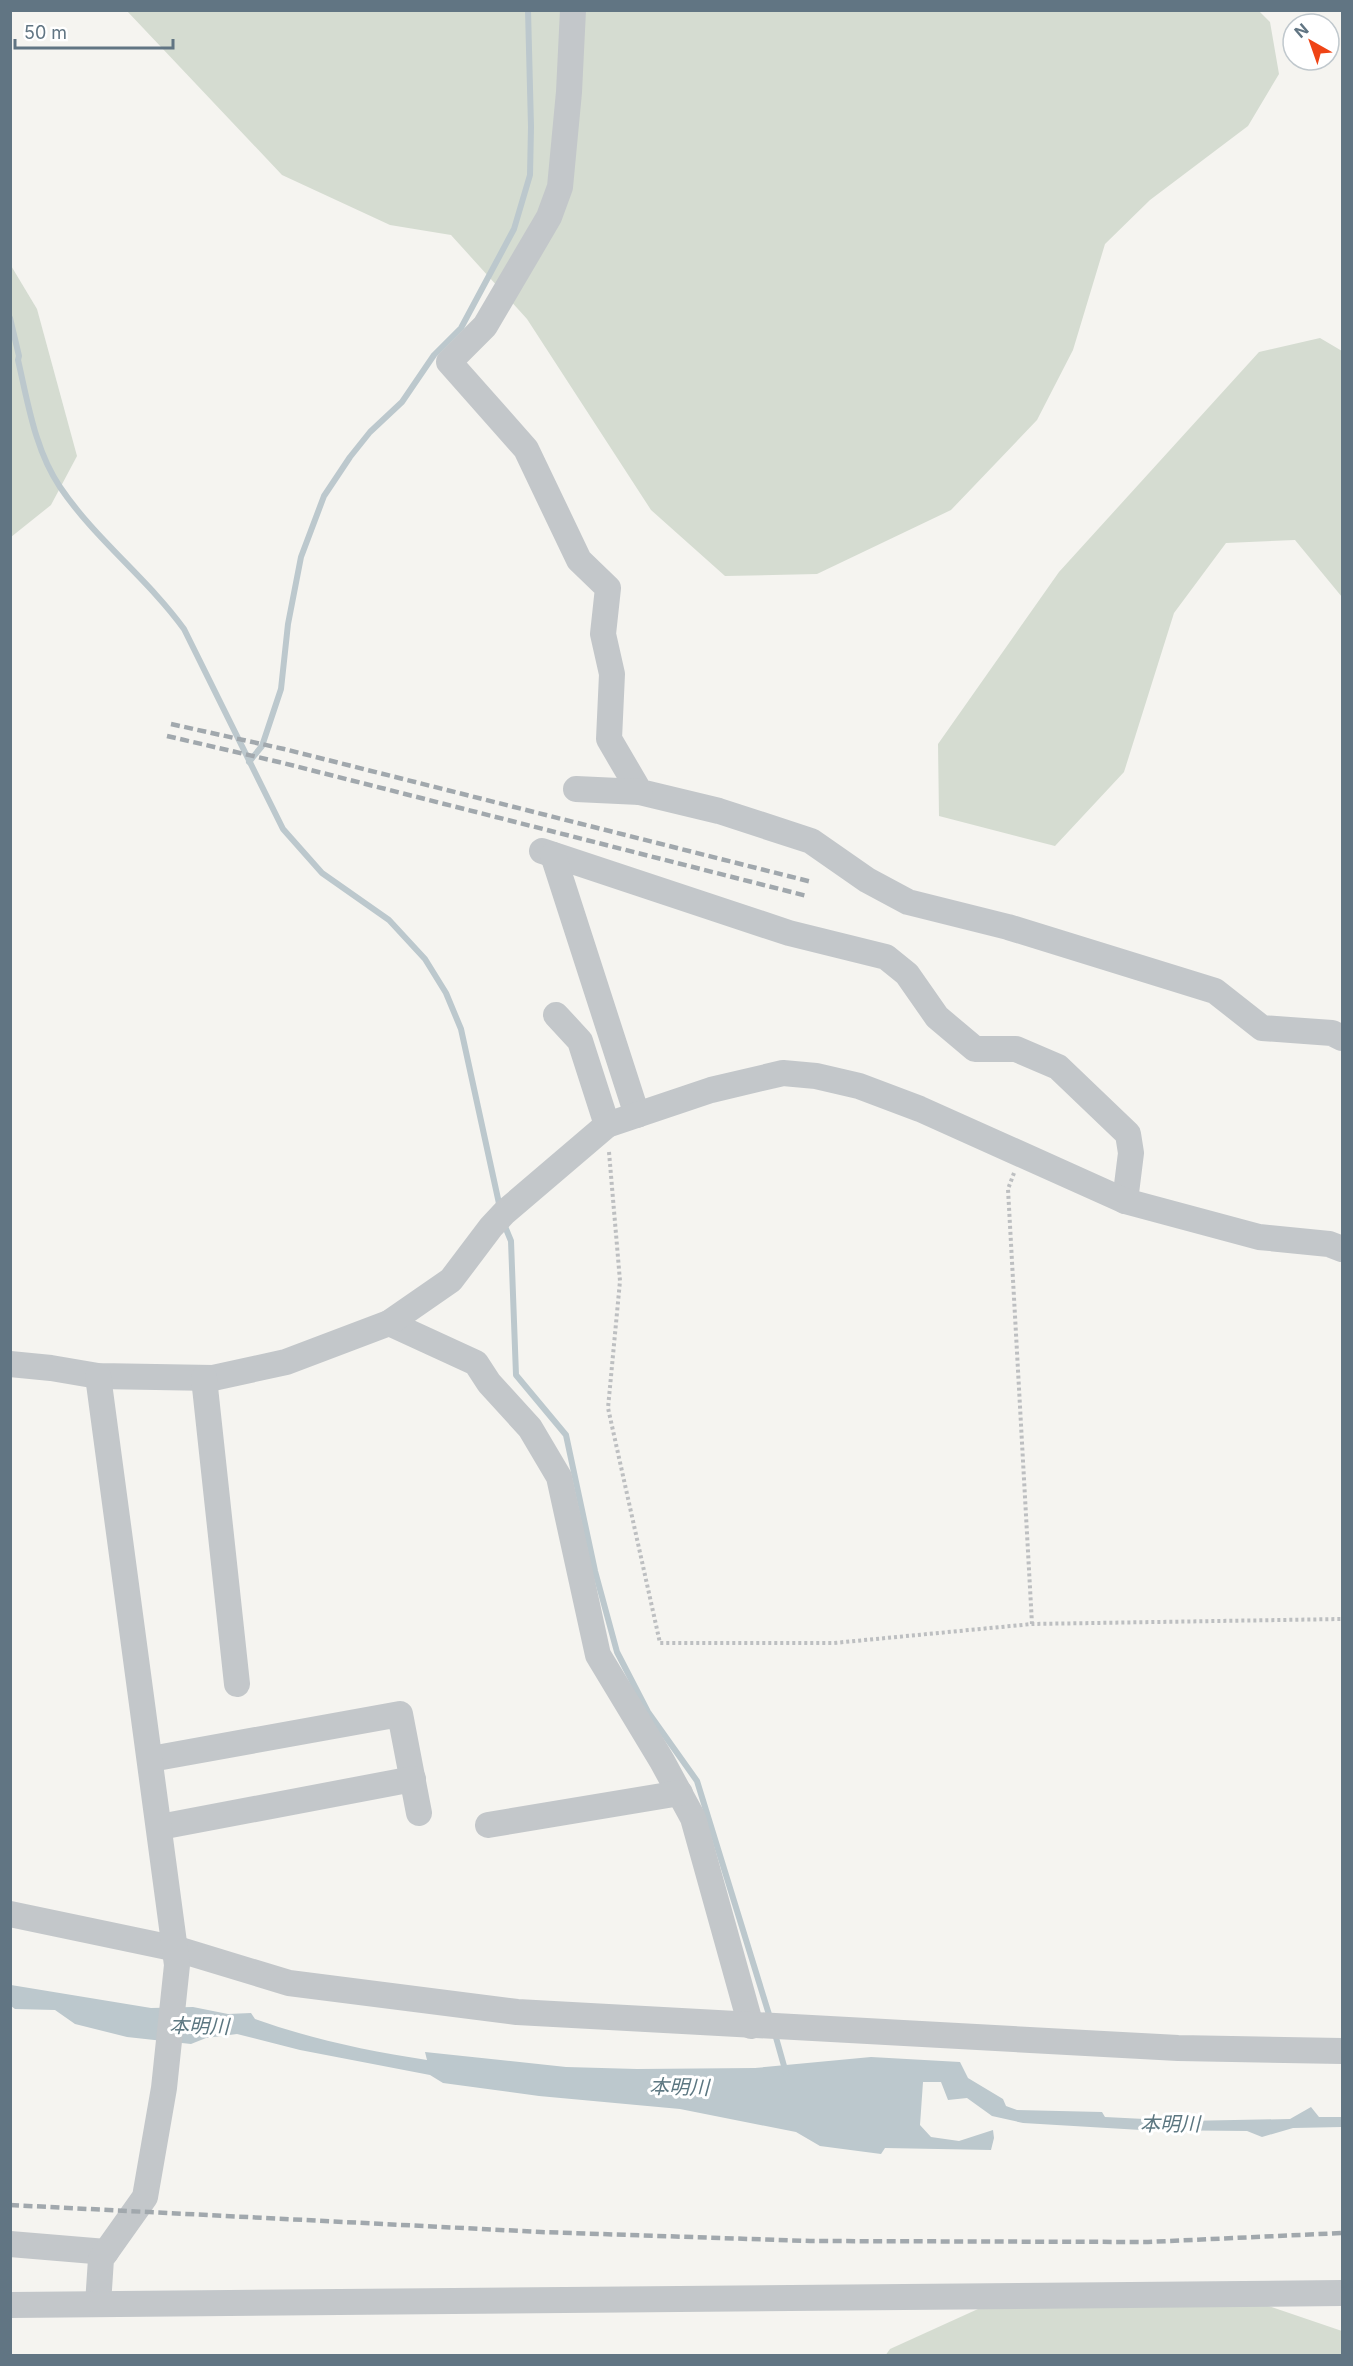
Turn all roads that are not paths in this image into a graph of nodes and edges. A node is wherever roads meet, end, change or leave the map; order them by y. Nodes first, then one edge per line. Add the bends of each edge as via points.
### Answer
1 (573, 10) edge
2 (576, 789) dead end
3 (640, 792) junction
4 (556, 1015) dead end
5 (1342, 1038) edge
6 (637, 1115) junction
7 (607, 1125) junction
8 (1125, 1202) junction
9 (1342, 1249) edge
10 (389, 1323) junction
11 (10, 1364) edge
12 (98, 1376) junction
13 (204, 1378) junction
14 (237, 1684) dead end
15 (151, 1759) junction
16 (413, 1779) junction
17 (680, 1792) junction
18 (420, 1813) dead end
19 (488, 1825) dead end
20 (160, 1827) junction
21 (10, 1914) edge
22 (177, 1957) junction
23 (755, 2027) junction
24 (1342, 2051) edge
25 (10, 2244) edge
26 (106, 2252) junction
27 (1342, 2293) edge
28 (98, 2304) junction
29 (10, 2305) edge

1 - 3 street via 560,187 553,207 485,326 449,362 526,449 579,560 608,588 603,634 612,674 609,739
2 - 3 street
3 - 5 street via 811,841 867,880 908,902 1008,927 1215,991 1262,1028 1332,1033
4 - 7 street via 580,1041
6 - 7 street
6 - 8 street via 711,1090 783,1072 805,1075 860,1086
6 - 8 street via 548,853 789,933 886,957 907,974 937,1017 975,1049 1016,1049 1058,1067 1128,1134 1131,1153
7 - 10 street via 498,1220 451,1280
8 - 9 street via 1259,1237 1329,1244
10 - 13 street via 286,1362
10 - 17 street via 476,1362 489,1383 530,1428 559,1478 598,1655
11 - 12 street
12 - 13 street
12 - 15 street
13 - 14 street
15 - 16 street via 400,1714
15 - 20 street
16 - 18 street
16 - 20 street
17 - 19 street
17 - 23 street via 693,1818
20 - 22 street
21 - 22 street
22 - 23 street via 289,1983 517,2012
22 - 26 street via 164,2088 145,2197
23 - 24 street via 1178,2048
25 - 26 street
26 - 28 street via 101,2259
27 - 28 street
28 - 29 street

